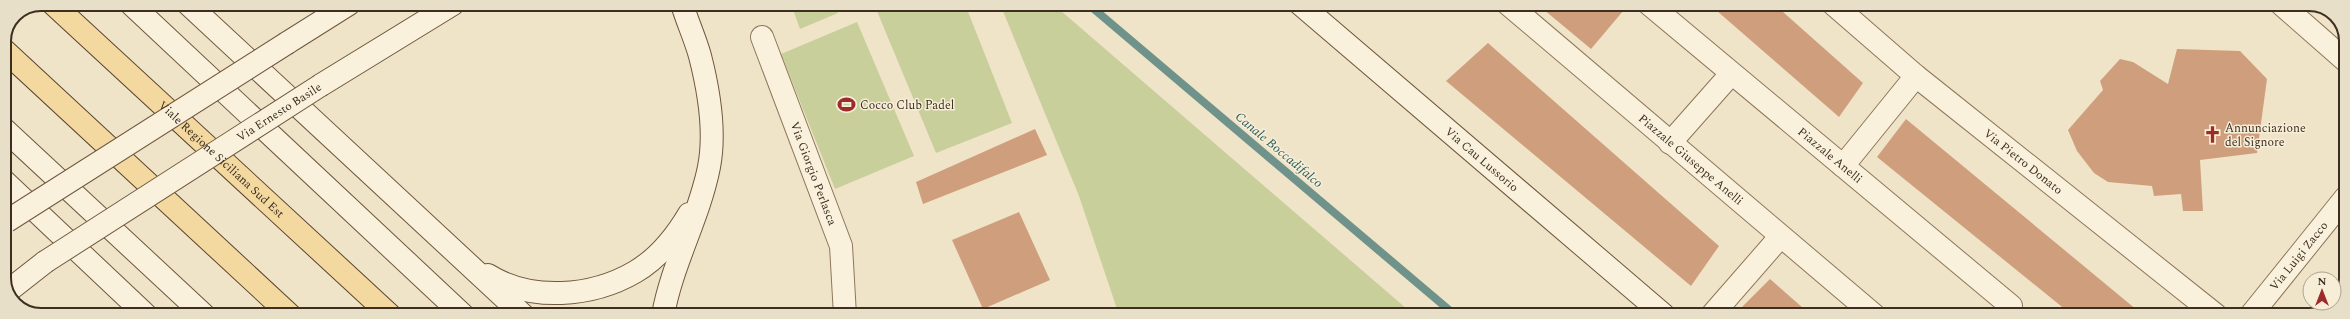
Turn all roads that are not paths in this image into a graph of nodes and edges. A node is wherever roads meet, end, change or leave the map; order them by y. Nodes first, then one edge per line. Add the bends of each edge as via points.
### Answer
1 (61, 11) edge
2 (137, 11) edge
3 (196, 11) edge
4 (338, 11) edge
5 (442, 11) edge
6 (445, 11) edge
7 (672, 11) edge
8 (684, 11) edge
9 (1308, 11) edge
10 (1516, 11) edge
11 (1657, 11) edge
12 (1841, 11) edge
13 (2289, 11) edge
14 (432, 17) junction
15 (762, 37) dead end
16 (700, 55) junction
17 (2339, 55) edge
18 (11, 56) edge
19 (1731, 74) junction
20 (1916, 76) junction
21 (11, 136) edge
22 (1670, 143) junction
23 (1844, 166) junction
24 (11, 188) edge
25 (700, 194) junction
26 (2339, 206) edge
27 (11, 218) edge
28 (1780, 237) junction
29 (460, 257) junction
30 (45, 262) junction
31 (11, 281) edge
32 (13, 287) edge
33 (2011, 306) dead end
34 (139, 308) edge
35 (196, 308) edge
36 (282, 308) edge
37 (382, 308) edge
38 (456, 308) edge
39 (515, 308) edge
40 (664, 308) edge
41 (845, 308) edge
42 (1656, 308) edge
43 (1718, 308) edge
44 (1866, 308) edge
45 (2207, 308) edge
46 (2257, 308) edge

1 - 37 main road, Viale Regione Siciliana Sud Est
2 - 38 street
3 - 29 street
4 - 27 street, bridge
5 - 14 street, Via Ernesto Basile
6 - 14 street
7 - 16 street
8 - 16 street
9 - 42 street, Via Cau Lussorio
10 - 22 street, Piazzale Giuseppe Anelli
11 - 19 street, Piazzale Anelli
12 - 20 street, Via Pietro Donato
13 - 17 street
14 - 30 street, Via Ernesto Basile, bridge
15 - 41 street, Via Giorgio Perlasca via 841,246
16 - 25 street via 712,135 709,167
18 - 36 main road
19 - 22 street
19 - 23 street, Piazzale Anelli
20 - 23 street
20 - 45 street, Via Pietro Donato
21 - 35 street
22 - 28 street, Piazzale Giuseppe Anelli
23 - 33 street, Piazzale Anelli
24 - 34 street
25 - 29 street via 684,222 662,250 635,272 603,286 569,293 534,292 500,283
25 - 40 street
26 - 46 street, Via Luigi Zacco
28 - 43 street
28 - 44 street, Piazzale Giuseppe Anelli
29 - 39 street
30 - 31 street, Via Ernesto Basile
30 - 32 street

